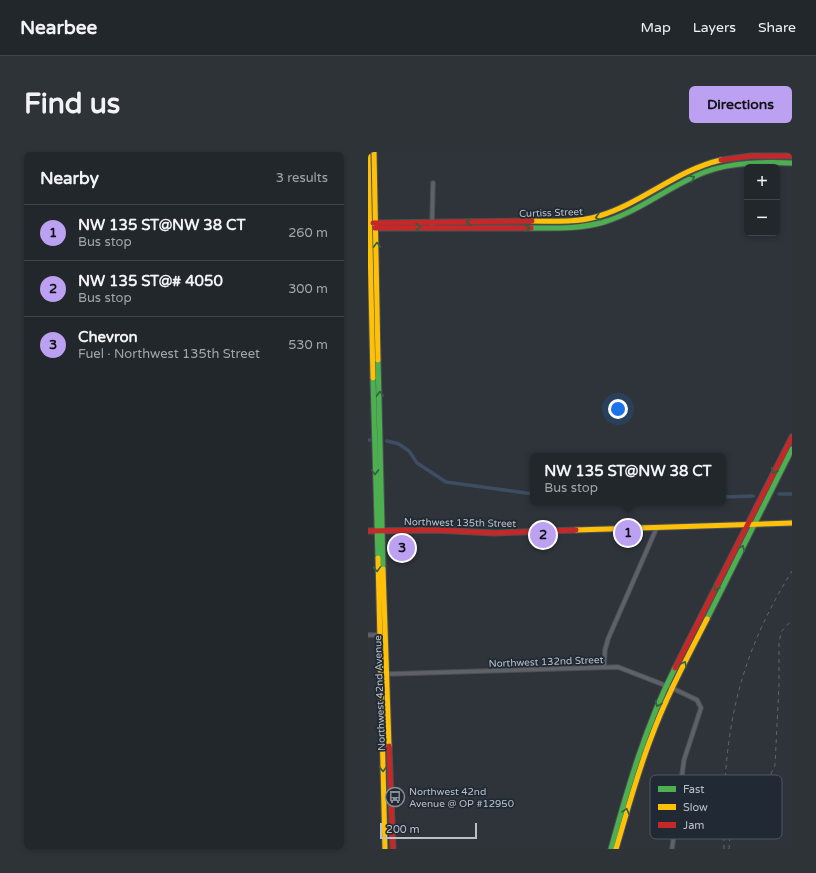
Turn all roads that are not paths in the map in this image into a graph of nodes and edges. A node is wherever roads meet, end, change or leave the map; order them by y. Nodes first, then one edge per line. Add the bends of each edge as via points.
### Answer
1 (374, 152) edge
2 (368, 155) edge
3 (792, 156) edge
4 (740, 157) junction
5 (792, 163) edge
6 (732, 164) junction
7 (433, 183) dead end
8 (613, 213) junction
9 (615, 219) junction
10 (432, 221) junction
11 (369, 225) edge
12 (376, 225) junction
13 (432, 228) junction
14 (372, 329) junction
15 (379, 329) junction
16 (375, 433) junction
17 (381, 433) junction
18 (792, 437) edge
19 (792, 449) edge
20 (792, 523) edge
21 (748, 525) junction
22 (754, 525) junction
23 (657, 527) junction
24 (376, 530) junction
25 (382, 530) junction
26 (368, 531) edge
27 (387, 634) junction
28 (368, 635) edge
29 (379, 635) junction
30 (604, 667) junction
31 (380, 674) junction
32 (388, 674) junction
33 (669, 686) junction
34 (682, 775) edge
35 (392, 805) junction
36 (384, 806) junction
37 (673, 839) edge
38 (385, 842) junction
39 (392, 842) junction
40 (385, 849) edge
41 (393, 849) edge
42 (610, 849) edge
43 (616, 849) edge
44 (672, 849) edge

1 - 12 main road, Northwest 42nd Avenue
2 - 11 main road, Northwest 42nd Avenue
3 - 4 main road, Curtiss Street
4 - 6 main road
4 - 8 main road, Curtiss Street via 694,169
5 - 6 main road, Curtiss Street
9 -> 6 main road, Curtiss Street via 691,178
7 - 10 street
8 - 9 main road
8 -> 10 main road, Curtiss Street via 571,222
13 -> 9 main road, Curtiss Street via 571,228
10 - 12 main road, Curtiss Street
10 - 13 street
11 - 12 main road, Curtiss Street
11 - 14 main road, Northwest 42nd Avenue
12 -> 13 main road, Curtiss Street
15 -> 12 main road, Northwest 42nd Avenue
14 - 15 main road
14 - 16 main road, Northwest 42nd Avenue
17 -> 15 main road, Northwest 42nd Avenue
16 - 17 main road
16 -> 24 main road, Northwest 42nd Avenue
17 - 25 main road, Northwest 42nd Avenue
18 -> 21 main road
19 - 22 main road
20 - 22 main road, Northwest 135th Street
21 - 22 main road, Northwest 135th Street
21 - 23 main road, Northwest 135th Street
21 -> 33 main road
33 -> 22 main road
23 - 25 main road, Northwest 135th Street via 494,533
23 - 30 street via 608,639
24 - 25 main road, Northwest 135th Street
24 - 26 main road, Northwest 135th Street
24 -> 29 main road, Northwest 42nd Avenue
25 - 27 main road, Northwest 42nd Avenue
27 - 29 street
27 - 32 main road, Northwest 42nd Avenue
28 - 29 street
29 - 31 main road, Northwest 42nd Avenue
30 - 32 street, Northwest 132nd Street
30 - 33 street, Northwest 132nd Street via 626,669
31 - 32 main road
31 -> 36 main road, Northwest 42nd Avenue
32 - 35 main road, Northwest 42nd Avenue
33 - 34 street, Northwest 132nd Street via 697,700 701,708 684,760
33 -> 42 main road via 632,773
43 -> 33 main road via 637,776
35 - 36 main road
35 - 39 main road, Northwest 42nd Avenue
36 - 38 main road, Northwest 42nd Avenue
37 - 44 street, Northwest 132nd Street
38 - 39 main road
38 - 40 main road, Northwest 42nd Avenue
39 - 41 main road, Northwest 42nd Avenue

